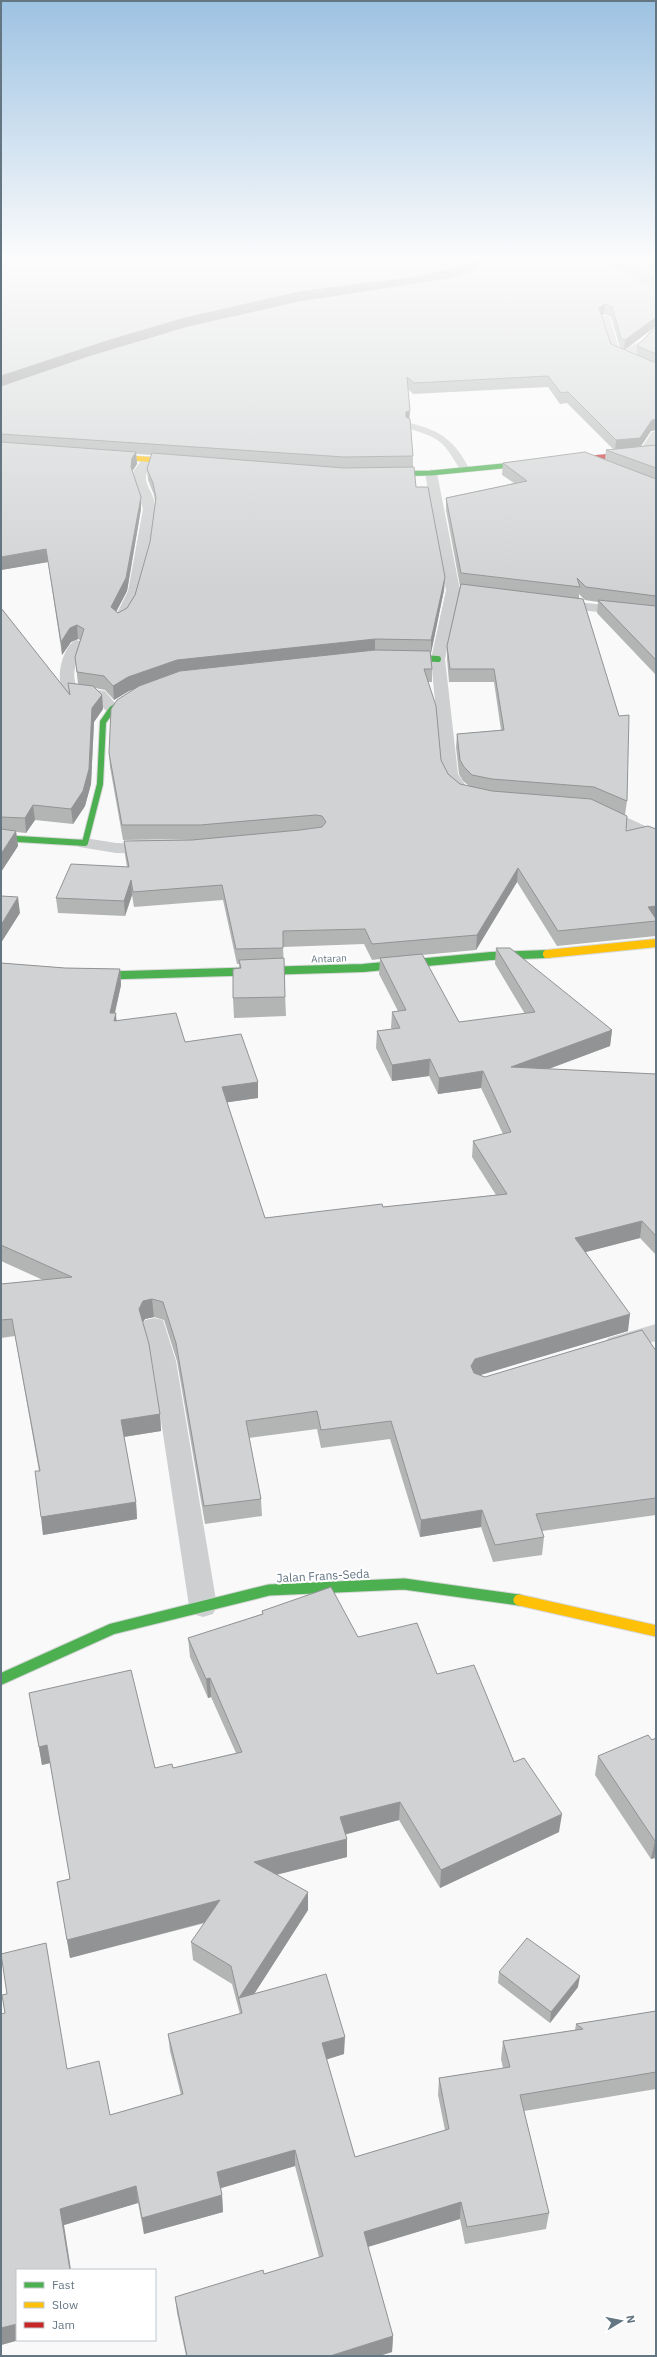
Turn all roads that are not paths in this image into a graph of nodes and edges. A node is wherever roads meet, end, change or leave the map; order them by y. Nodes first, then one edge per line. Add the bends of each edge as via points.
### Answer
1 (410, 426) edge
2 (656, 434) edge
3 (656, 452) edge
4 (644, 453) junction
5 (94, 456) edge
6 (586, 459) junction
7 (148, 460) junction
8 (563, 461) edge
9 (187, 463) edge
10 (540, 463) edge
11 (607, 467) edge
12 (465, 470) junction
13 (431, 473) junction
14 (376, 474) edge
15 (453, 590) junction
16 (468, 592) edge
17 (539, 602) edge
18 (656, 614) edge
19 (120, 621) edge
20 (77, 644) dead end
21 (395, 657) edge
22 (438, 659) junction
23 (149, 689) edge
24 (112, 709) junction
25 (485, 798) edge
26 (587, 806) edge
27 (1, 838) edge
28 (656, 838) edge
29 (85, 843) junction
30 (170, 848) edge
31 (656, 943) edge
32 (77, 976) edge
33 (154, 1326) dead end
34 (656, 1332) edge
35 (596, 1350) edge
36 (203, 1606) junction
37 (656, 1631) edge
38 (1, 1679) edge

1 - 12 lane via 435,434 450,443
2 - 4 street
3 - 4 street
4 - 6 street
5 - 7 street
6 - 8 street
6 - 11 street
7 - 9 street
7 - 19 street via 140,470 139,478 150,508 135,591
10 - 12 street
12 - 13 street
13 - 14 street
13 - 15 street
15 - 16 street
15 - 22 street
17 - 18 street
20 - 24 street via 65,677 67,684 72,691 100,694
21 - 22 street
22 - 25 street via 450,774 455,784 466,794
23 - 24 street
24 - 29 street via 103,722 100,784
26 - 28 street
27 - 29 street
29 - 30 street via 116,848
31 - 32 street, Antaran via 529,956 491,956 363,968
33 - 36 street via 164,1361
34 - 35 street
36 - 37 street, Jalan Frans-Seda via 268,1590 404,1584 513,1600
36 - 38 street, Jalan Frans-Seda via 112,1629

